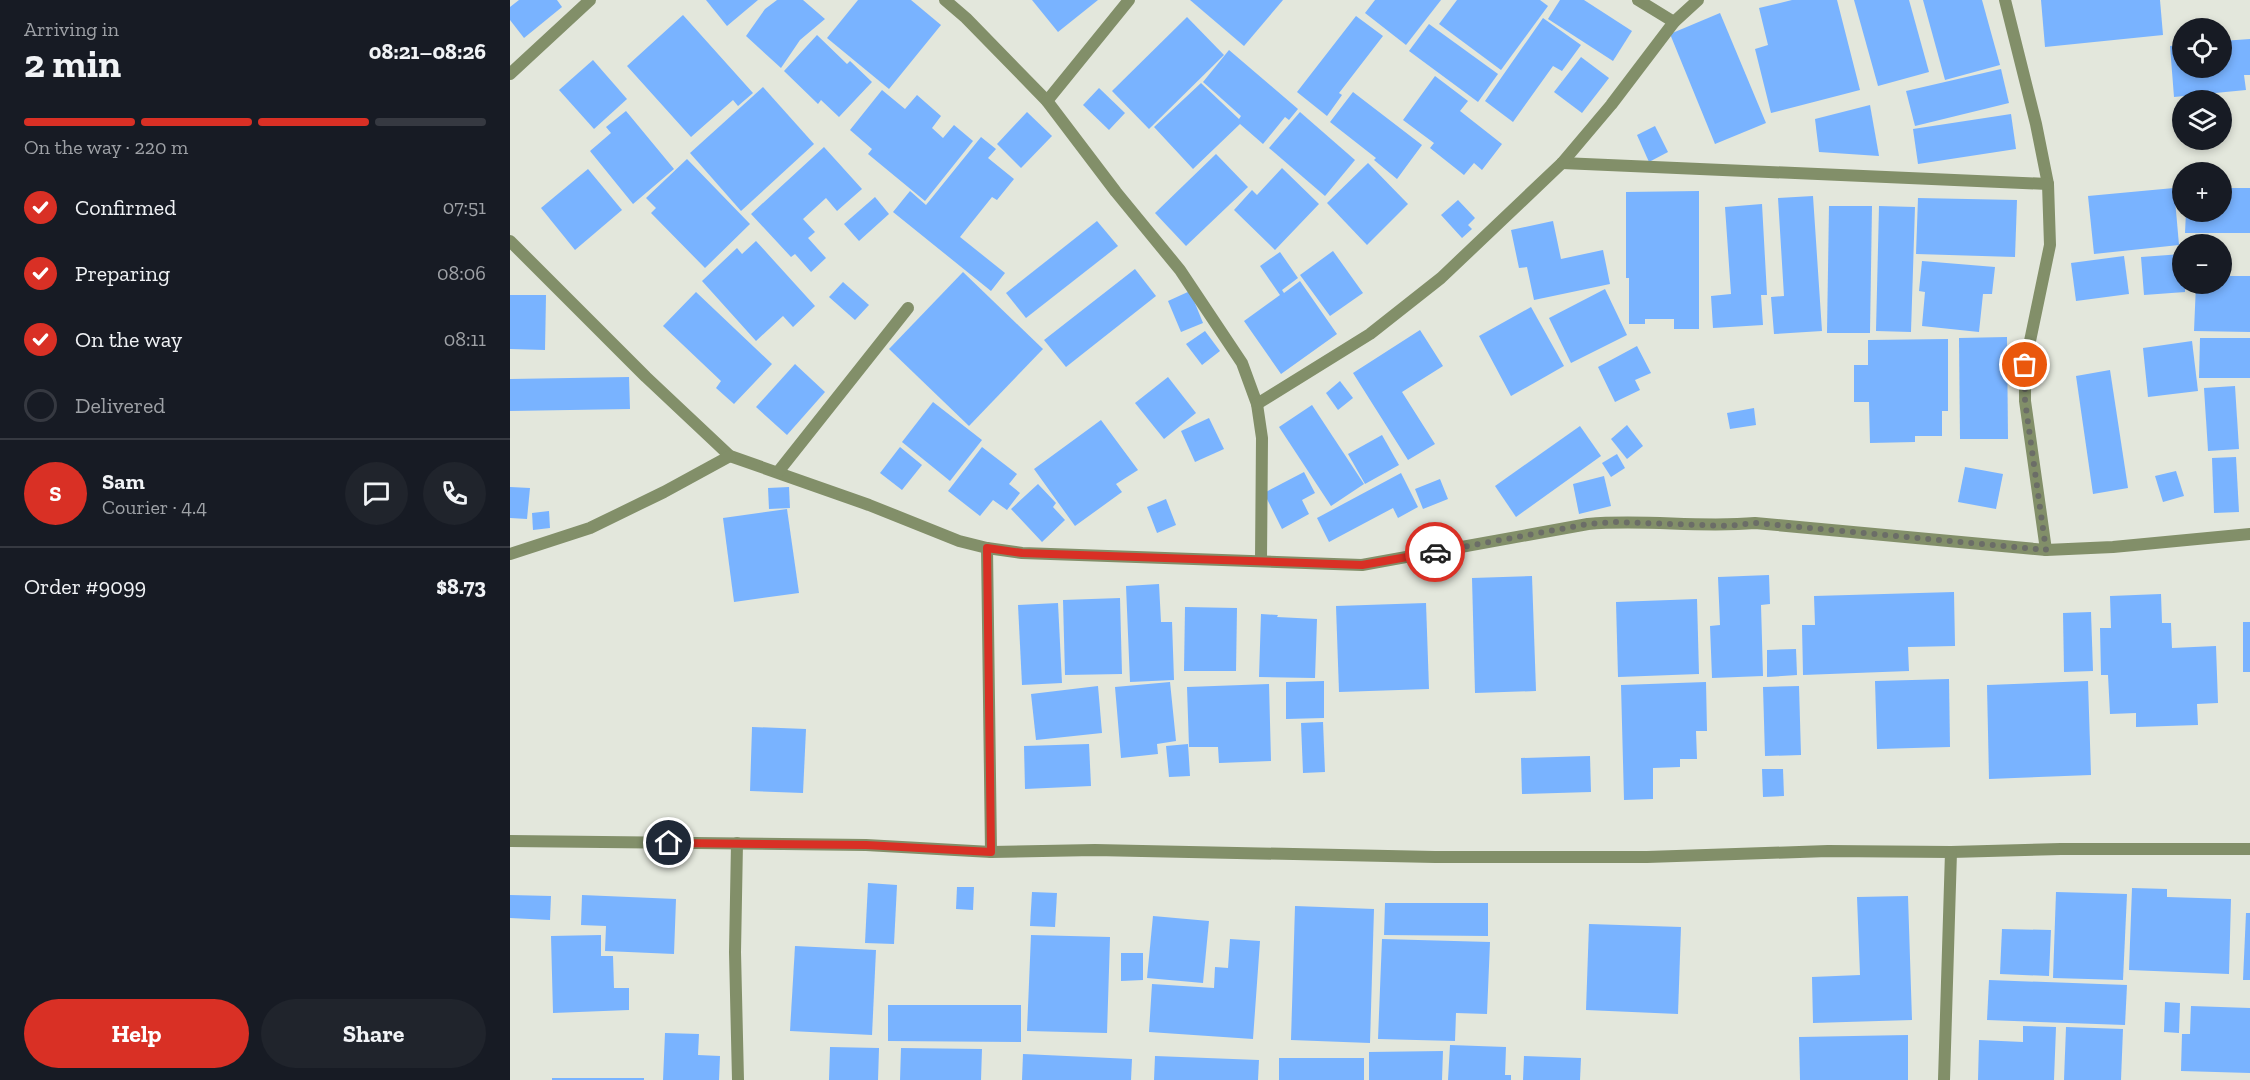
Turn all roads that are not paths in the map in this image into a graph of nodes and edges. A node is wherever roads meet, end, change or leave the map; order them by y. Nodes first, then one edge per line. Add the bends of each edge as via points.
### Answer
1 (590, 0) edge
2 (945, 0) edge
3 (1129, 0) edge
4 (1638, 0) edge
5 (1698, 0) edge
6 (2005, 0) edge
7 (1674, 22) junction
8 (510, 74) edge
9 (1047, 101) junction
10 (1562, 163) junction
11 (2048, 184) junction
12 (510, 241) edge
13 (908, 308) dead end
14 (1257, 404) junction
15 (730, 456) junction
16 (778, 472) junction
17 (2250, 534) edge
18 (987, 548) junction
19 (2046, 550) junction
20 (510, 554) edge
21 (1261, 560) junction
22 (510, 841) edge
23 (737, 843) junction
24 (2250, 849) edge
25 (991, 852) junction
26 (1951, 852) junction
27 (738, 1080) edge
28 (1944, 1080) edge

1 - 8 street
2 - 9 street
3 - 9 street
4 - 7 street
5 - 7 street
6 - 11 street
7 - 10 street
9 - 14 street via 1180,270 1242,363
10 - 11 street
10 - 14 street via 1441,278 1370,334
11 - 19 street via 2050,245 2025,365 2025,401
12 - 15 street
13 - 16 street
14 - 21 street via 1262,438
15 - 16 street
15 - 20 street via 590,528
16 - 18 street
17 - 19 street
18 - 21 street via 1022,553
18 - 25 street
19 - 21 street via 1755,523 1729,526 1616,522 1362,565
22 - 23 street
23 - 25 street
23 - 27 street
24 - 26 street
25 - 26 street via 1095,850 1435,857
26 - 28 street

